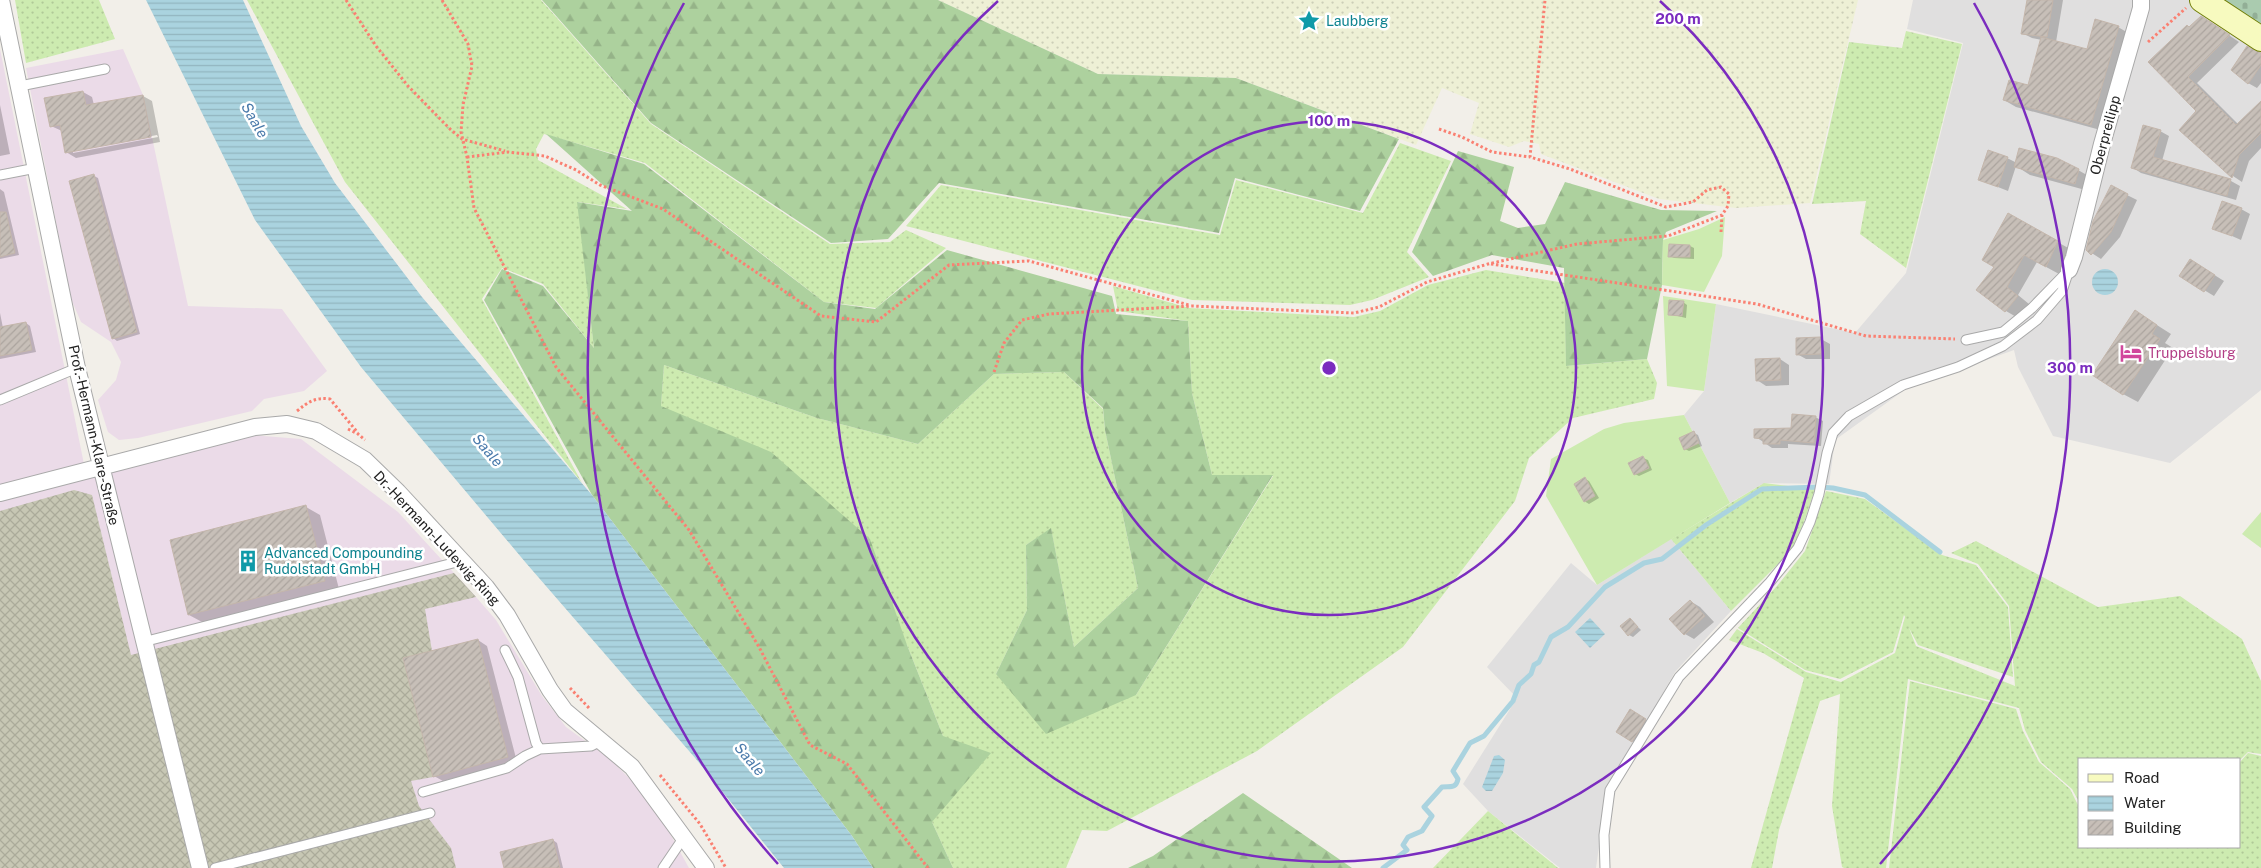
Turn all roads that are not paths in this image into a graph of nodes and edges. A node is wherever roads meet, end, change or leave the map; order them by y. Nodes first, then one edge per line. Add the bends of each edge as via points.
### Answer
1 (0, 0) edge
2 (2141, 0) edge
3 (2202, 0) edge
4 (2261, 39) edge
5 (105, 70) dead end
6 (20, 86) junction
7 (36, 168) junction
8 (0, 176) edge
9 (2069, 270) junction
10 (1966, 340) road end
11 (77, 368) junction
12 (0, 400) edge
13 (100, 466) junction
14 (0, 493) edge
15 (461, 561) junction
16 (143, 642) junction
17 (505, 650) dead end
18 (601, 741) junction
19 (540, 750) junction
20 (423, 792) dead end
21 (430, 813) dead end
22 (684, 837) junction
23 (200, 868) edge
24 (215, 868) edge
25 (663, 868) edge
26 (706, 868) edge
27 (1606, 868) edge

1 - 6 street, Prof.-Hermann-Klare-Straße
2 - 9 street, Oberpreilipp
3 - 4 street
5 - 6 lane
6 - 7 street, Prof.-Hermann-Klare-Straße
7 - 8 lane
7 - 11 street, Prof.-Hermann-Klare-Straße
9 - 10 lane via 2003,332
9 - 27 lane via 2062,291 2037,320 2003,346 1958,367 1903,385 1850,416 1833,433 1819,494 1798,548 1679,677 1610,790 1604,836
11 - 12 lane
11 - 13 street, Prof.-Hermann-Klare-Straße
13 - 14 street, Dr.-Hermann-Ludewig-Ring
13 - 15 street, Dr.-Hermann-Ludewig-Ring via 255,427 287,424 316,430 365,460
13 - 16 street, Prof.-Hermann-Klare-Straße
15 - 16 lane
15 - 18 street, Dr.-Hermann-Ludewig-Ring via 507,615 565,711
16 - 23 street, Prof.-Hermann-Klare-Straße
17 - 19 lane via 518,676
18 - 19 lane via 591,746
18 - 22 street, Dr.-Hermann-Ludewig-Ring via 632,768
19 - 20 lane via 507,768
21 - 24 lane
22 - 25 lane
22 - 26 street, Dr.-Hermann-Ludewig-Ring

